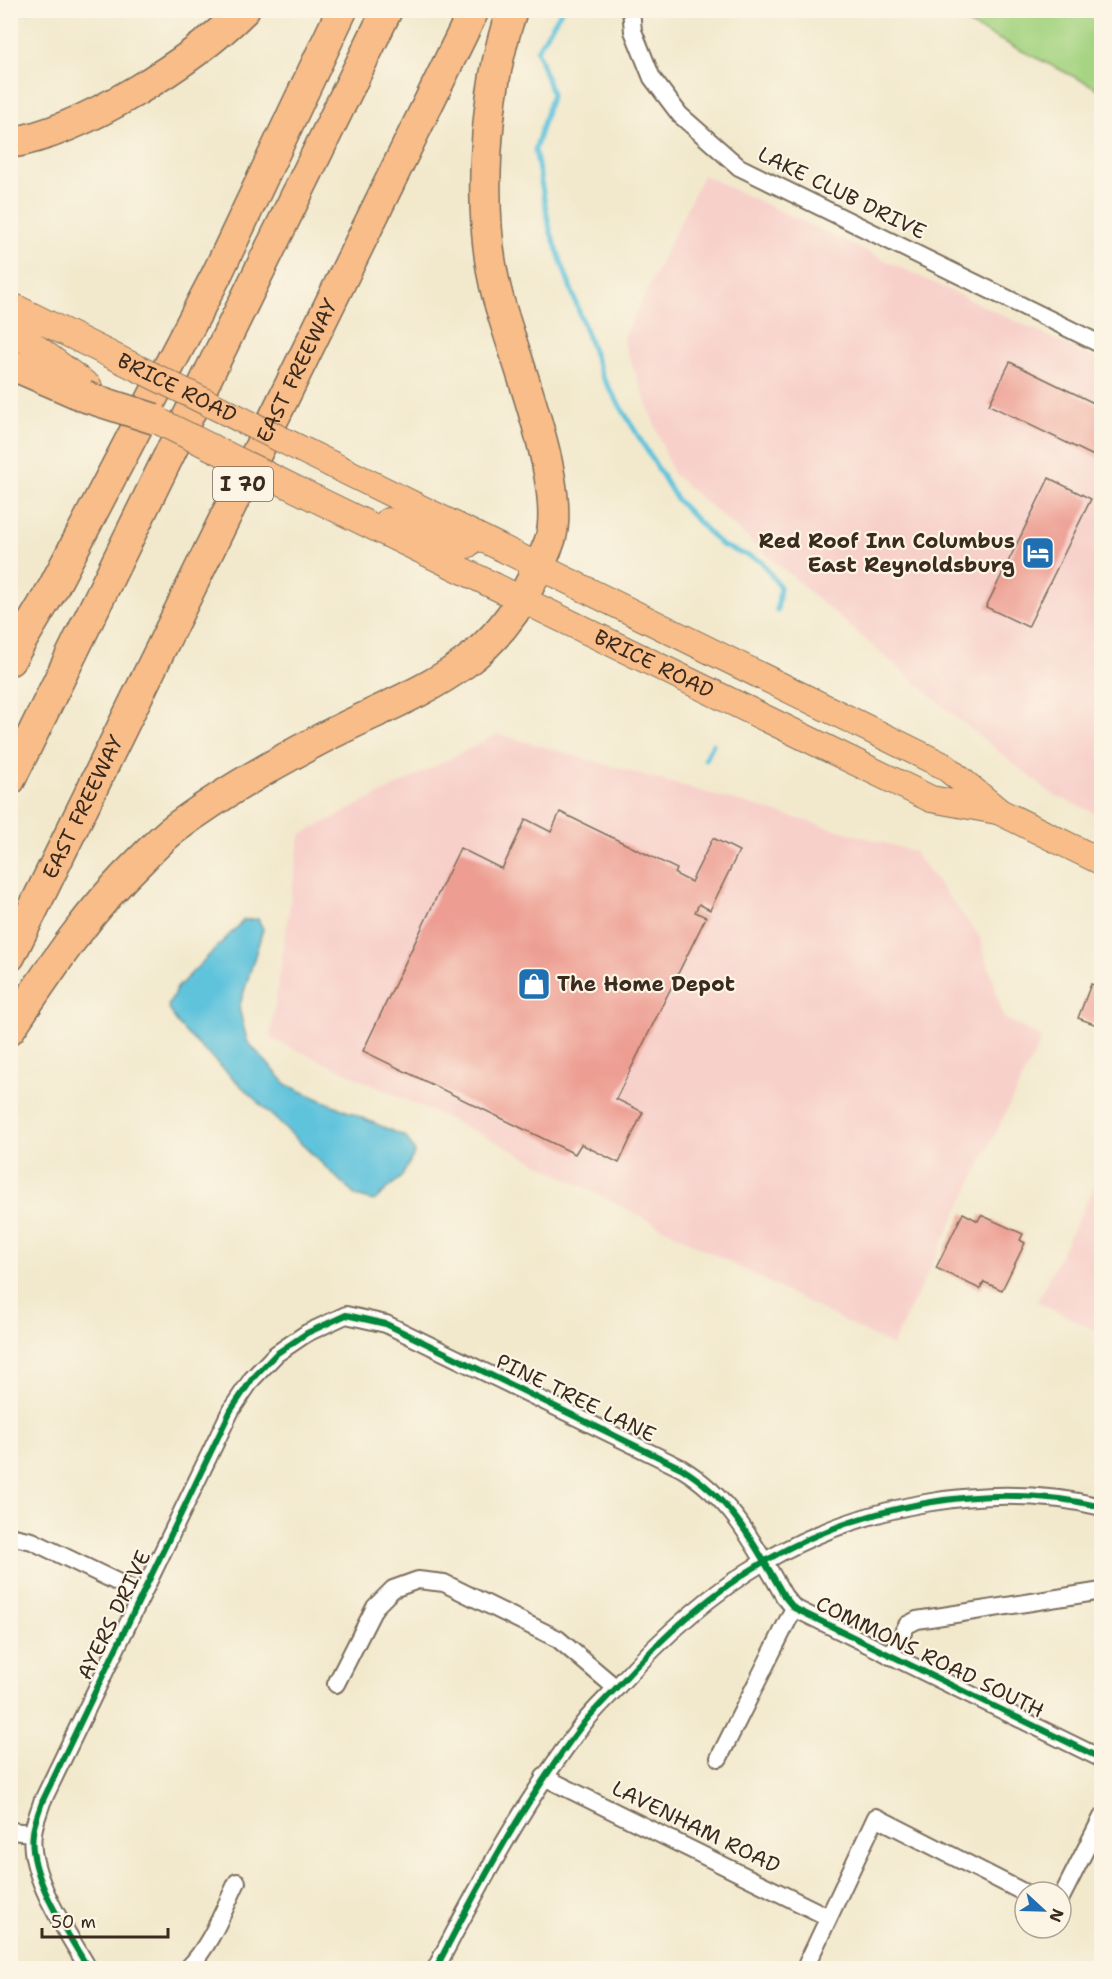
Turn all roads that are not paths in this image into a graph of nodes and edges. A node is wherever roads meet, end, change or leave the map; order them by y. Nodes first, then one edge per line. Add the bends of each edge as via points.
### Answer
1 (244, 10) edge
2 (342, 10) edge
3 (387, 10) edge
4 (474, 10) edge
5 (512, 10) edge
6 (631, 10) edge
7 (10, 143) edge
8 (10, 305) edge
9 (10, 328) edge
10 (1101, 345) edge
11 (10, 348) edge
12 (10, 364) edge
13 (88, 392) junction
14 (155, 419) joint
15 (316, 499) junction
16 (538, 566) junction
17 (522, 601) junction
18 (10, 660) edge
19 (10, 780) edge
20 (1000, 812) junction
21 (1101, 862) edge
22 (10, 956) edge
23 (10, 1029) edge
24 (338, 1318) joint
25 (1101, 1507) edge
26 (10, 1536) edge
27 (765, 1562) junction
28 (1101, 1591) edge
29 (142, 1594) junction
30 (794, 1608) junction
31 (890, 1656) junction
32 (336, 1684) dead end
33 (615, 1689) junction
34 (719, 1758) dead end
35 (1101, 1759) edge
36 (544, 1777) junction
37 (1101, 1818) edge
38 (10, 1831) edge
39 (33, 1833) junction
40 (1070, 1880) edge
41 (237, 1882) dead end
42 (1013, 1887) edge
43 (828, 1917) junction
44 (88, 1968) edge
45 (188, 1968) edge
46 (436, 1968) edge
47 (805, 1968) edge

1 - 7 highway via 177,64 134,90 78,121
2 - 18 highway via 217,274 53,588
3 - 19 highway
4 - 22 highway, EAST FREEWAY / I 70
5 - 16 highway via 490,117 487,210 497,295 551,487 551,538
6 - 10 street, LAKE CLUB DRIVE via 633,31 652,78 680,115 739,167
8 - 16 main road, BRICE ROAD, bridge
9 - 13 main road, BRICE ROAD
11 - 13 main road, BRICE ROAD
12 - 13 highway
13 - 14 highway, bridge
14 - 15 main road, BRICE ROAD, bridge
15 - 16 main road, BRICE ROAD
15 - 17 main road, BRICE ROAD
16 - 17 highway
16 - 20 main road, BRICE ROAD via 944,766
17 - 20 main road, BRICE ROAD via 931,799
17 - 23 highway via 494,640 447,677 317,741 230,790 171,831 117,883 70,939
20 - 21 main road, BRICE ROAD
24 - 27 street, PINE TREE LANE via 362,1317 386,1324 681,1468 717,1493
24 - 29 street, AYERS DRIVE via 276,1354 252,1379 231,1410
25 - 27 street via 1074,1500 1017,1496 960,1498 897,1509 835,1528
26 - 29 street via 32,1541
27 - 30 street, COMMONS ROAD SOUTH
27 - 33 street via 696,1611
28 - 31 street via 917,1620 907,1625
29 - 39 street, AYERS DRIVE via 42,1802
30 - 31 street, COMMONS ROAD SOUTH
30 - 34 street
31 - 35 street, COMMONS ROAD SOUTH
32 - 33 street via 375,1607 393,1588 418,1580 444,1583 558,1640
33 - 36 street via 585,1721
36 - 43 street, LAVENHAM ROAD
36 - 46 street via 479,1885
37 - 40 street
38 - 39 street
39 - 44 street, AYERS DRIVE via 45,1890
41 - 45 street via 212,1935
42 - 43 street via 876,1817
43 - 47 street

